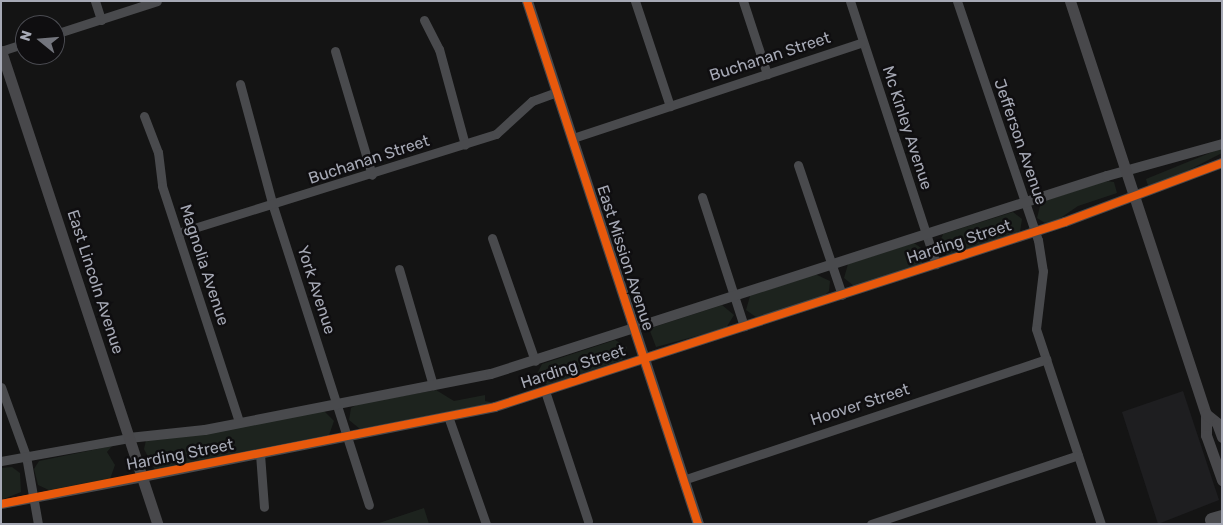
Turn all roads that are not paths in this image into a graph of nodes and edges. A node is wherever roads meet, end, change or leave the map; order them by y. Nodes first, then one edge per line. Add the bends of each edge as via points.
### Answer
1 (95, 1) edge
2 (157, 1) edge
3 (527, 1) edge
4 (636, 1) edge
5 (743, 1) edge
6 (850, 1) edge
7 (957, 1) edge
8 (1070, 1) edge
9 (101, 20) junction
10 (424, 20) dead end
11 (65, 31) edge
12 (863, 42) junction
13 (15, 46) edge
14 (335, 50) dead end
15 (1, 51) edge
16 (767, 74) junction
17 (240, 84) dead end
18 (558, 92) junction
19 (670, 106) junction
20 (144, 116) dead end
21 (573, 138) junction
22 (1222, 144) edge
23 (465, 145) junction
24 (1222, 163) edge
25 (798, 165) dead end
26 (1127, 172) junction
27 (372, 175) junction
28 (702, 197) dead end
29 (1135, 198) junction
30 (272, 203) junction
31 (1024, 203) junction
32 (1035, 232) junction
33 (178, 233) junction
34 (927, 234) junction
35 (492, 238) dead end
36 (936, 264) junction
37 (832, 265) junction
38 (399, 269) dead end
39 (842, 294) junction
40 (734, 296) junction
41 (744, 326) junction
42 (634, 329) junction
43 (644, 358) junction
44 (1046, 359) junction
45 (535, 361) junction
46 (434, 385) junction
47 (1, 387) edge
48 (545, 391) junction
49 (337, 402) junction
50 (1206, 414) junction
51 (449, 419) junction
52 (239, 422) junction
53 (348, 435) junction
54 (1222, 437) edge
55 (130, 438) junction
56 (260, 454) junction
57 (1078, 455) junction
58 (26, 456) junction
59 (1, 460) edge
60 (142, 477) junction
61 (683, 480) junction
62 (1222, 480) edge
63 (35, 498) junction
64 (1, 504) edge
65 (369, 505) dead end
66 (264, 507) dead end
67 (588, 521) dead end
68 (38, 524) edge
69 (157, 524) edge
70 (486, 524) edge
71 (698, 524) edge
72 (871, 524) edge
73 (1100, 524) edge

1 - 9 street
2 - 9 street
3 - 18 main road, East Mission Avenue
4 - 19 street
5 - 16 street
6 - 12 street, Mc Kinley Avenue
7 - 31 street, Jefferson Avenue
8 - 26 main road
9 - 11 street
10 - 23 street via 439,49
12 - 16 street, Buchanan Street
12 - 34 street, Mc Kinley Avenue
13 - 15 street
14 - 27 street
15 - 55 main road, East Lincoln Avenue
16 - 19 street, Buchanan Street
17 - 30 street, York Avenue
18 - 21 main road, East Mission Avenue
18 - 23 street, Buchanan Street via 532,102 496,134
19 - 21 street, Buchanan Street
20 - 33 street, Magnolia Avenue
21 - 42 main road, East Mission Avenue
22 - 26 street, Harding Street
23 - 27 street, Buchanan Street
24 - 29 street, Harding Street
25 - 37 street
26 - 29 main road
26 - 31 street, Harding Street
27 - 30 street, Buchanan Street
28 - 40 street
29 - 32 street, Harding Street
29 - 50 main road
30 - 33 street, Buchanan Street
30 - 49 street, York Avenue
31 - 32 street, Jefferson Avenue
31 - 34 street, Harding Street
32 - 36 street, Harding Street
32 - 44 street, Jefferson Avenue via 1043,271 1035,320
33 - 52 street, Magnolia Avenue
34 - 36 street, Mc Kinley Avenue
34 - 37 street, Harding Street
35 - 45 street
36 - 39 street, Harding Street
37 - 39 street
37 - 40 street, Harding Street
38 - 46 street
39 - 41 street, Harding Street
40 - 41 street
40 - 42 street, Harding Street
41 - 43 street, Harding Street
42 - 43 main road, East Mission Avenue
42 - 45 street, Harding Street
43 - 48 street, Harding Street
43 - 61 main road, East Mission Avenue
44 - 57 street, Jefferson Avenue
44 - 61 street, Hoover Street
45 - 46 street, Harding Street
46 - 49 street, Harding Street
47 - 58 street
48 - 51 street, Harding Street
48 - 67 street
49 - 52 street, Harding Street
49 - 53 street, York Avenue
50 - 54 main road via 1217,423
50 - 62 main road via 1206,435
51 - 53 street, Harding Street
51 - 70 street
52 - 55 street, Harding Street
53 - 56 street, Harding Street
53 - 65 street, York Avenue
55 - 58 street, Harding Street
55 - 60 main road, East Lincoln Avenue
56 - 60 street, Harding Street
56 - 66 street
57 - 72 street
57 - 73 street, Jefferson Avenue
58 - 59 street, Harding Street
58 - 63 street
60 - 63 street, Harding Street
60 - 69 main road, East Lincoln Avenue
61 - 71 main road, East Mission Avenue
63 - 64 street, Harding Street
63 - 68 street

